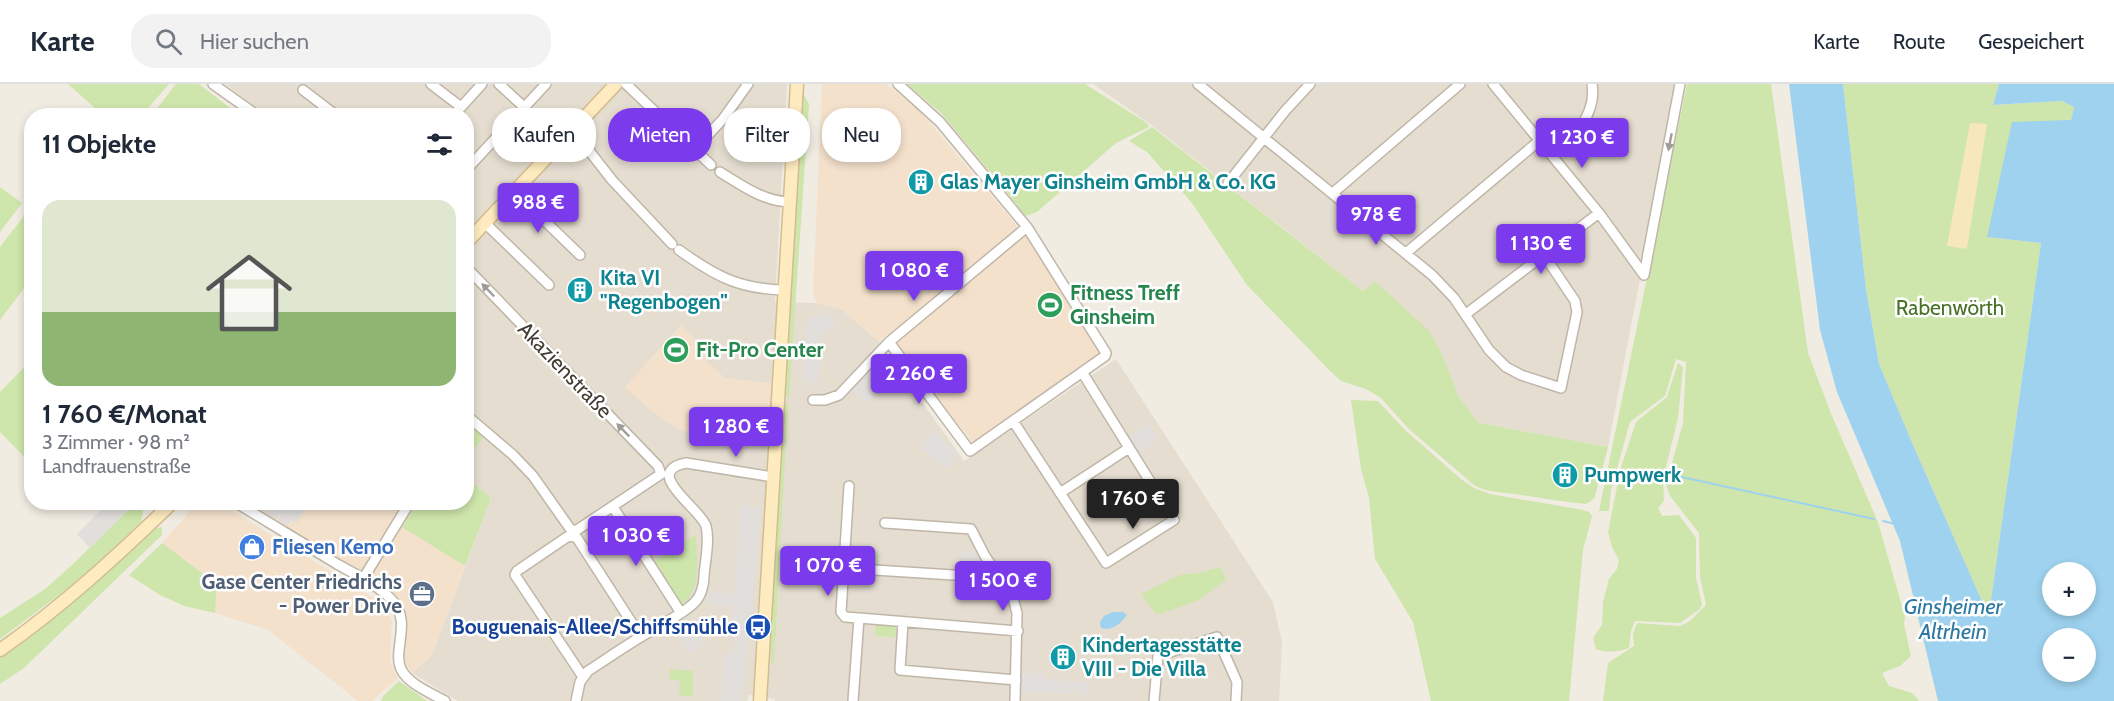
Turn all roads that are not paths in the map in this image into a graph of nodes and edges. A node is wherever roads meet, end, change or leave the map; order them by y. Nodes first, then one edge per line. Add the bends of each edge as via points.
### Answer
1 (213, 84) edge
2 (431, 84) edge
3 (483, 84) edge
4 (499, 84) edge
5 (546, 84) edge
6 (616, 84) edge
7 (626, 84) edge
8 (797, 84) edge
9 (898, 84) edge
10 (1198, 84) edge
11 (1310, 84) edge
12 (1460, 84) edge
13 (1493, 84) edge
14 (1592, 84) edge
15 (1680, 84) edge
16 (744, 86) edge
17 (303, 90) dead end
18 (461, 107) joint
19 (524, 107) junction
20 (247, 108) edge
21 (327, 108) edge
22 (594, 108) edge
23 (651, 108) edge
24 (712, 131) edge
25 (1264, 138) junction
26 (1540, 140) junction
27 (1553, 155) junction
28 (596, 158) edge
29 (474, 161) edge
30 (543, 162) edge
31 (708, 162) edge
32 (711, 165) dead end
33 (720, 172) dead end
34 (1228, 183) dead end
35 (515, 192) junction
36 (1333, 193) junction
37 (789, 202) junction
38 (1599, 213) junction
39 (486, 224) junction
40 (1027, 227) junction
41 (474, 235) edge
42 (1406, 253) junction
43 (580, 255) dead end
44 (1544, 255) junction
45 (474, 275) edge
46 (549, 285) dead end
47 (784, 290) junction
48 (1466, 314) junction
49 (889, 342) junction
50 (1082, 372) junction
51 (813, 400) dead end
52 (1013, 421) junction
53 (474, 422) edge
54 (1129, 448) junction
55 (664, 475) junction
56 (773, 477) junction
57 (849, 486) dead end
58 (1060, 493) junction
59 (613, 507) junction
60 (165, 510) edge
61 (248, 510) edge
62 (405, 510) edge
63 (885, 523) dead end
64 (843, 568) junction
65 (996, 573) junction
66 (363, 579) junction
67 (681, 613) junction
68 (859, 618) junction
69 (903, 622) junction
70 (1018, 631) junction
71 (641, 637) junction
72 (0, 650) edge
73 (583, 677) junction
74 (1016, 680) junction
75 (445, 701) edge
76 (576, 701) edge
77 (760, 701) edge
78 (853, 701) edge
79 (1015, 701) edge
80 (1154, 701) edge
81 (1236, 701) edge

1 - 20 street
2 - 18 street
3 - 18 street
4 - 19 street
5 - 19 street
6 - 22 main road
7 - 23 street
8 - 37 main road
9 - 40 street via 940,122
10 - 25 street
11 - 25 street
12 - 36 street
13 - 26 street
14 - 27 street via 1594,94 1586,119 1573,138
15 -> 38 street via 1644,275
16 - 24 street
17 - 21 street
19 - 29 street
25 - 34 street
25 - 36 street
26 - 27 street
26 - 42 street
27 - 38 street
28 - 47 street via 675,247 702,266 730,282
30 - 35 main road
31 - 32 street
33 - 37 street via 753,192
35 - 39 main road
35 - 43 street
36 - 42 street
37 - 47 main road
38 - 44 street
39 - 41 main road
39 - 46 street
40 - 49 street
40 - 50 street via 1106,353
42 - 48 street via 1432,275
44 - 48 street
44 - 48 street via 1575,301 1577,312 1561,388 1506,367 1489,350
55 -> 45 street, Akazienstraße
47 - 56 main road
49 - 51 street via 839,395
49 - 52 street via 970,451
50 - 52 street
50 - 54 street
52 - 58 street
53 - 59 street via 533,476 568,528 574,531
54 - 58 street
54 - 58 street via 1174,520 1106,563
55 - 56 street via 686,463
55 - 59 street
55 - 67 street, Akazienstraße via 697,512 707,533 704,580 696,600
56 - 77 main road
57 - 64 street
59 - 67 street
60 - 72 main road via 95,576
61 - 66 street
62 - 66 street
63 - 65 street via 971,529
64 - 65 street via 985,577
64 - 68 street via 842,616
65 - 70 street via 1013,598
66 - 75 street via 391,599 399,610 402,671
67 - 71 street, Akazienstraße
68 - 69 street
68 - 78 street
69 - 70 street
69 - 74 street via 900,670
70 - 74 street
71 - 73 street, Akazienstraße
71 - 73 street via 581,543 567,537 514,575
73 - 76 street
74 - 79 street
80 - 81 street via 1158,656 1217,637 1237,682

